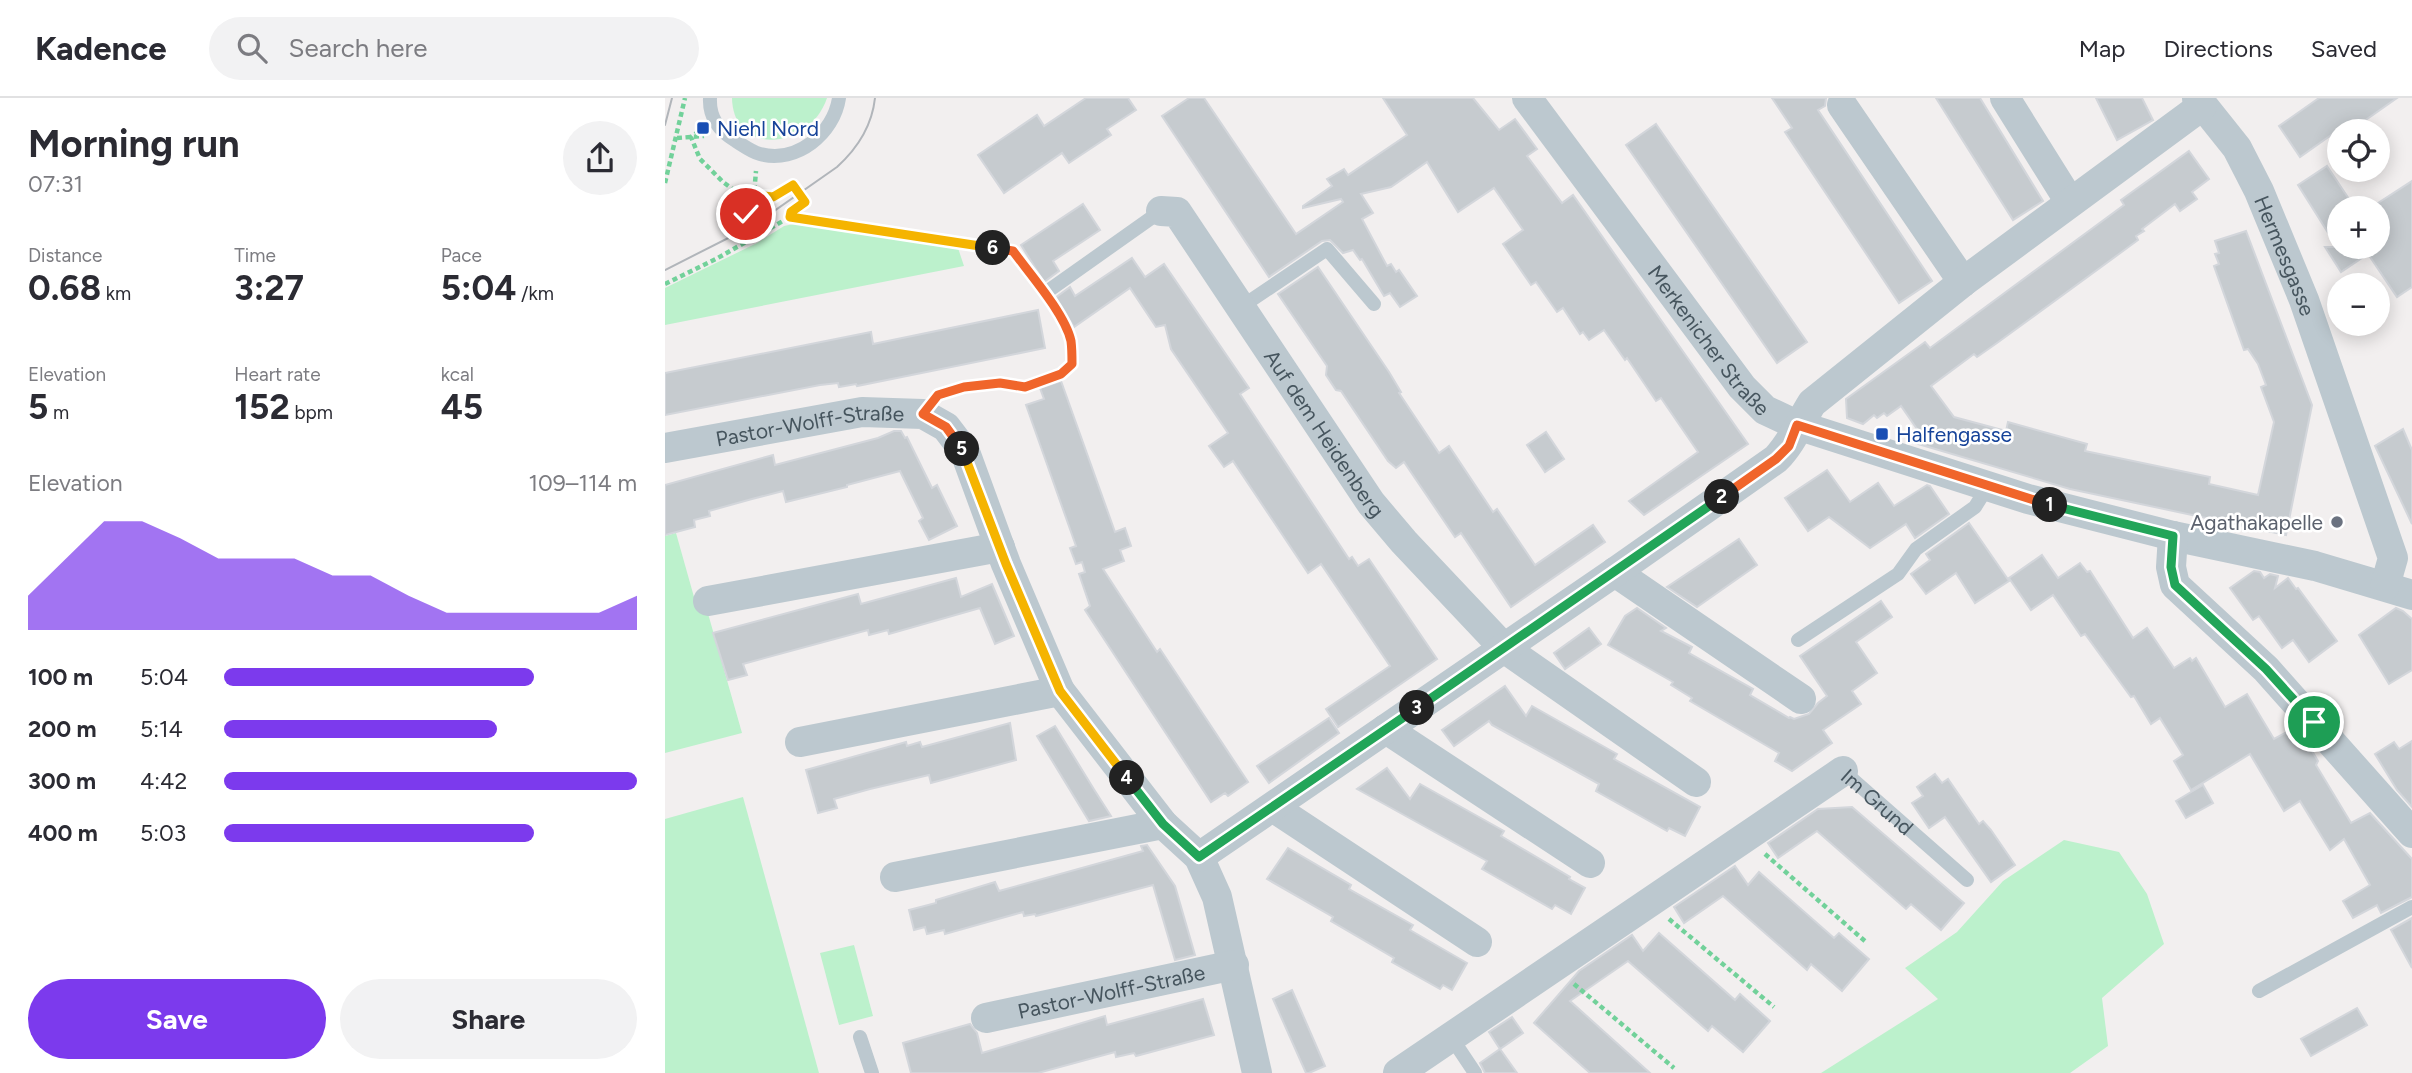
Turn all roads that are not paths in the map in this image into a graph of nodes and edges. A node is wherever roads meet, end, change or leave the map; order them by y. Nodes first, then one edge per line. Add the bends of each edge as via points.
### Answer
1 (710, 98) edge
2 (839, 98) edge
3 (1527, 98) edge
4 (2005, 98) edge
5 (2200, 102) edge
6 (1842, 105) dead end
7 (2070, 202) junction
8 (1161, 211) joint
9 (1963, 282) junction
10 (1045, 292) road end
11 (1374, 304) dead end
12 (1241, 307) junction
13 (1797, 425) junction
14 (665, 448) edge
15 (1988, 486) junction
16 (2173, 536) junction
17 (1000, 547) junction
18 (1615, 572) junction
19 (2399, 590) edge
20 (708, 601) dead end
21 (1798, 640) dead end
22 (1504, 649) junction
23 (1060, 691) junction
24 (1801, 699) dead end
25 (1386, 729) junction
26 (800, 742) dead end
27 (1843, 771) joint
28 (1696, 782) dead end
29 (1274, 808) junction
30 (1163, 824) junction
31 (2412, 832) edge
32 (1199, 857) junction
33 (1590, 863) dead end
34 (895, 877) dead end
35 (1967, 880) dead end
36 (2412, 907) edge
37 (1477, 942) dead end
38 (1234, 965) junction
39 (2259, 991) dead end
40 (986, 1017) dead end
41 (860, 1037) dead end
42 (1451, 1037) junction
43 (873, 1073) edge
44 (1257, 1073) edge
45 (1398, 1073) edge
46 (1475, 1073) edge

1 - 2 lane via 711,114 722,132 758,154 772,156 787,154 827,129
3 - 13 street, Merkenicher Straße via 1742,387 1765,410
4 - 7 street
5 - 7 street
5 - 19 street, Hermesgasse via 2237,148 2304,300 2393,558
6 - 9 street
7 - 9 street
8 - 10 lane
8 - 12 street, Auf dem Heidenberg via 1177,212
9 - 13 street via 1812,403
11 - 12 lane via 1327,249
12 - 22 street, Auf dem Heidenberg via 1371,503
13 - 15 street, Merkenicher Straße
13 - 18 street via 1789,446 1776,459
14 - 17 street, Pastor-Wolff-Straße via 862,412 923,414 946,427 965,452
15 - 16 street, Merkenicher Straße
15 - 21 lane via 1975,507 1916,549 1898,574
16 - 19 street, Merkenicher Straße via 2315,566
16 - 31 street via 2175,585 2266,669
17 - 20 street
17 - 23 street, Pastor-Wolff-Straße
18 - 22 street
18 - 24 street
22 - 25 street
22 - 28 street, Auf dem Heidenberg
23 - 26 street
23 - 30 street, Pastor-Wolff-Straße
25 - 29 street
25 - 33 street
27 - 35 lane, Im Grund
27 - 42 street, Im Grund
29 - 32 street
29 - 37 street
30 - 32 street, Pastor-Wolff-Straße
30 - 34 street
32 - 38 street, Pastor-Wolff-Straße via 1217,897
36 - 39 lane
38 - 40 street, Pastor-Wolff-Straße
38 - 44 street, Pastor-Wolff-Straße
41 - 43 lane
42 - 45 street, Im Grund
42 - 46 lane

